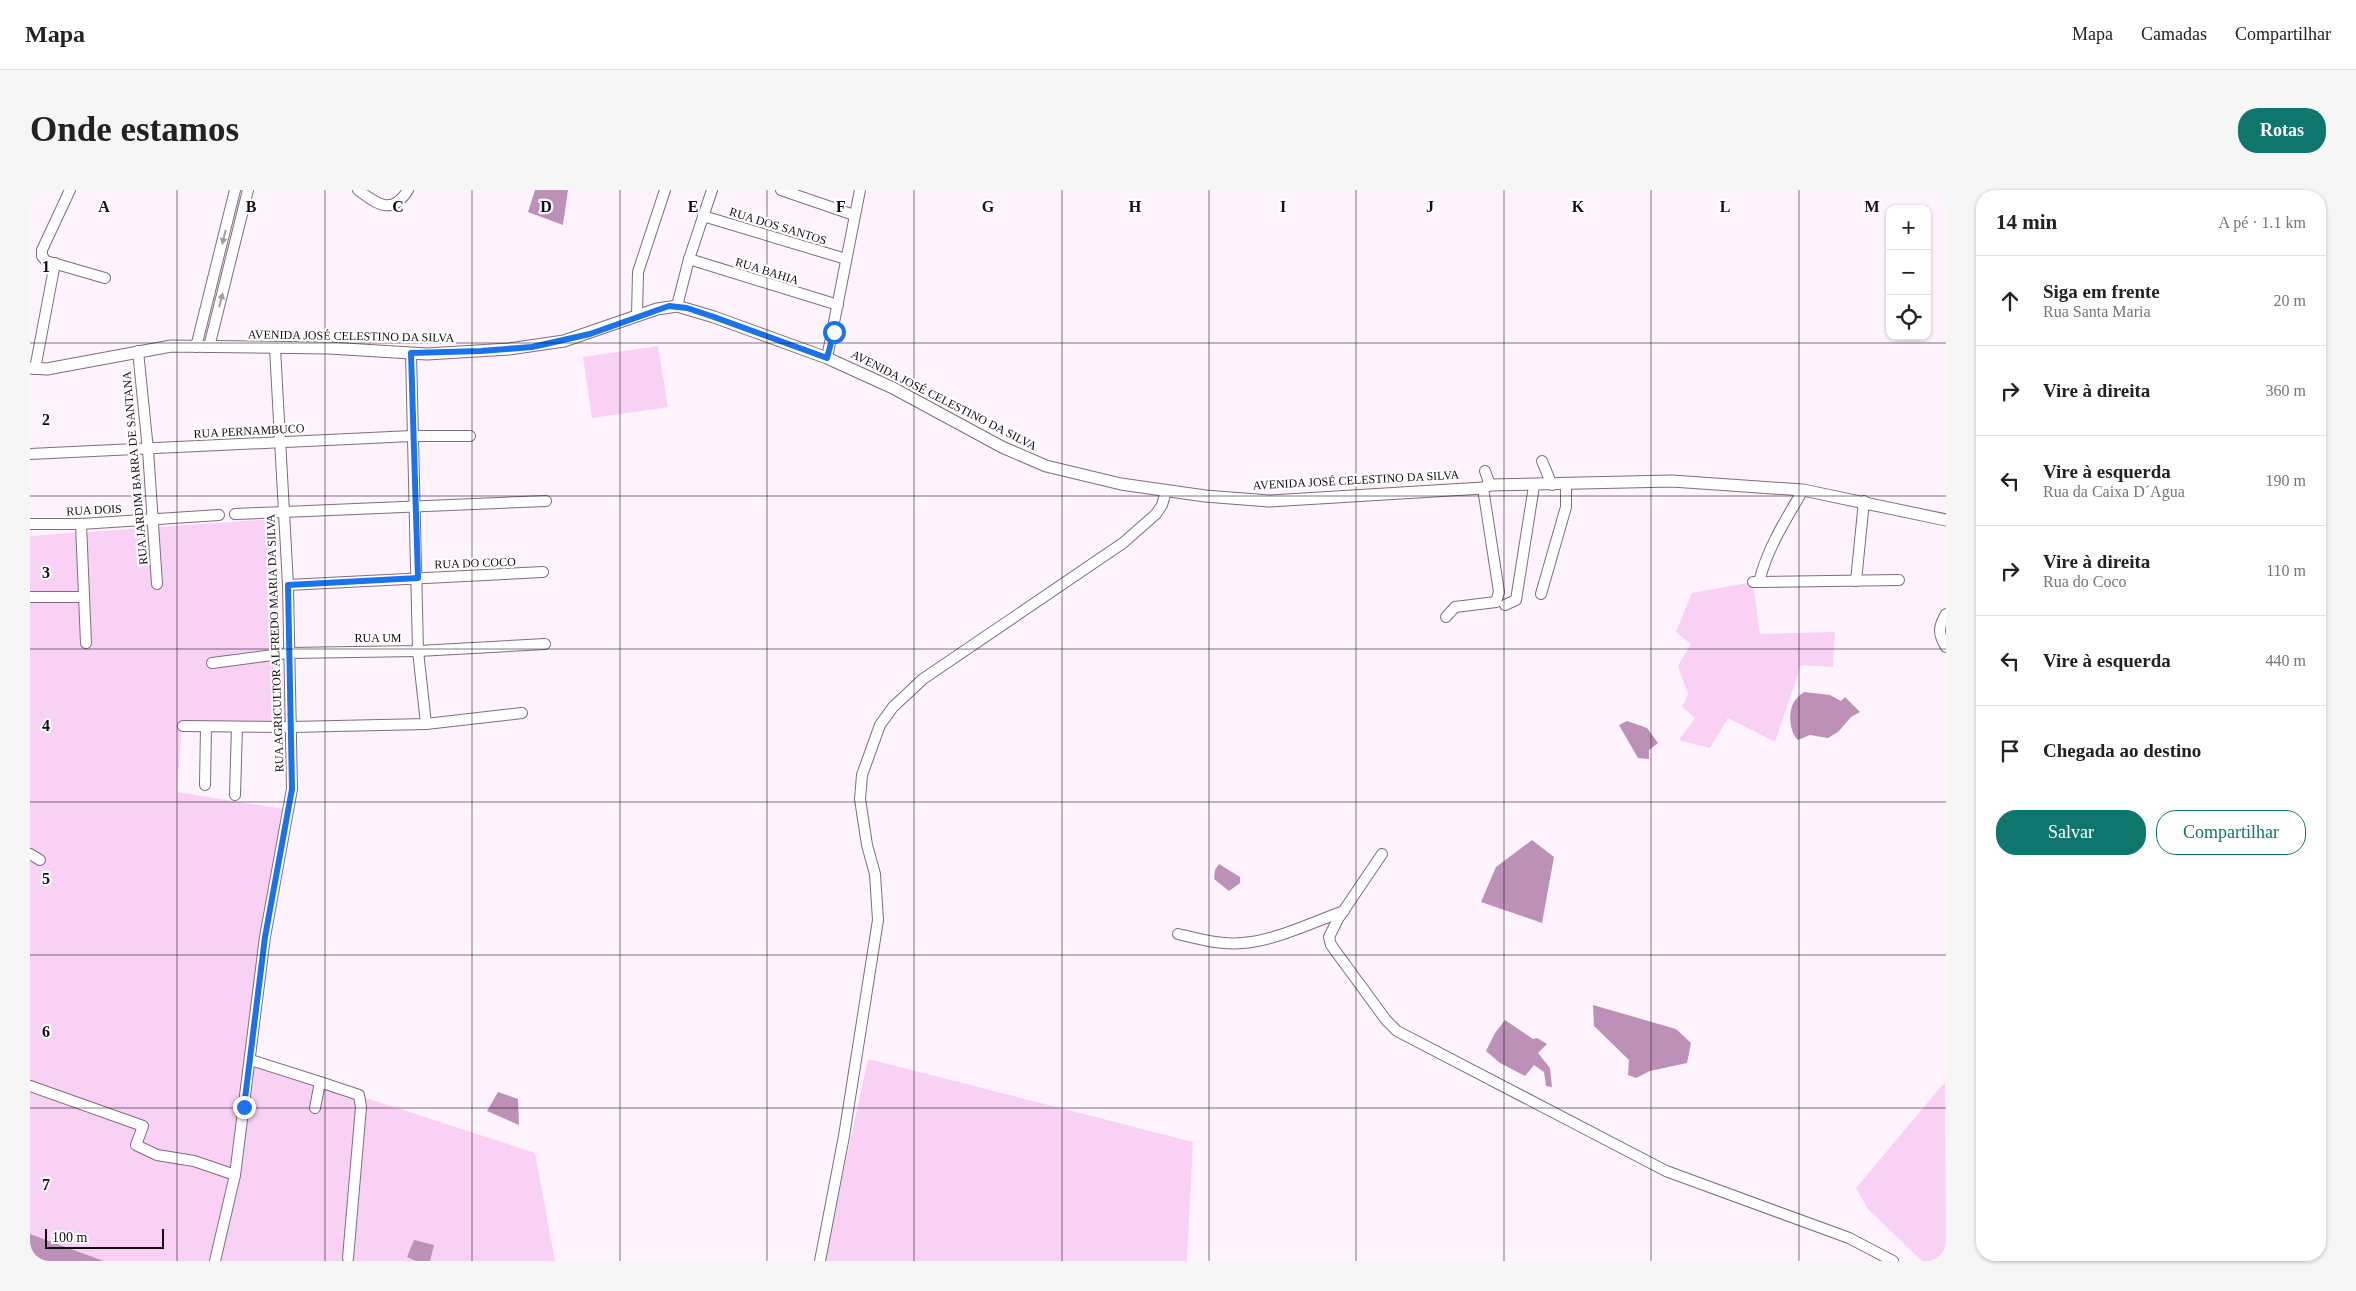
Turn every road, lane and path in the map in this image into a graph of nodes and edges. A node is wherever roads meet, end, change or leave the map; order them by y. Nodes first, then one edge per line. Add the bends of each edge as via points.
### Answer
1 (70, 190) edge
2 (236, 190) edge
3 (248, 190) edge
4 (358, 190) edge
5 (408, 190) edge
6 (665, 190) edge
7 (712, 190) edge
8 (781, 190) edge
9 (860, 190) edge
10 (811, 195) edge
11 (854, 215) junction
12 (703, 216) junction
13 (688, 260) junction
14 (846, 260) junction
15 (55, 263) junction
16 (105, 278) dead end
17 (838, 305) junction
18 (677, 306) junction
19 (637, 316) junction
20 (196, 347) junction
21 (209, 347) junction
22 (275, 348) junction
23 (138, 351) junction
24 (411, 353) junction
25 (827, 358) junction
26 (33, 369) edge
27 (412, 436) junction
28 (470, 436) dead end
29 (279, 442) junction
30 (148, 450) junction
31 (30, 454) edge
32 (1542, 461) dead end
33 (1485, 471) dead end
34 (1566, 484) junction
35 (1552, 485) junction
36 (1486, 486) junction
37 (1534, 486) junction
38 (1802, 490) junction
39 (1166, 491) junction
40 (546, 501) dead end
41 (1864, 501) junction
42 (415, 507) junction
43 (283, 512) junction
44 (236, 514) dead end
45 (219, 515) dead end
46 (153, 518) junction
47 (1946, 520) edge
48 (30, 524) edge
49 (81, 524) junction
50 (544, 572) dead end
51 (418, 578) junction
52 (1899, 580) dead end
53 (1856, 581) junction
54 (157, 584) dead end
55 (288, 585) junction
56 (1541, 594) dead end
57 (30, 597) edge
58 (84, 597) junction
59 (1505, 605) dead end
60 (1946, 614) edge
61 (1446, 617) dead end
62 (86, 643) dead end
63 (546, 644) dead end
64 (1946, 646) edge
65 (418, 651) junction
66 (288, 653) junction
67 (212, 663) dead end
68 (522, 713) dead end
69 (426, 724) junction
70 (183, 726) dead end
71 (206, 727) junction
72 (237, 727) junction
73 (291, 727) junction
74 (205, 785) dead end
75 (235, 795) dead end
76 (30, 854) edge
77 (1382, 854) dead end
78 (40, 860) dead end
79 (1345, 910) junction
80 (1178, 934) dead end
81 (251, 1060) junction
82 (320, 1082) junction
83 (30, 1086) edge
84 (315, 1108) dead end
85 (235, 1175) junction
86 (348, 1258) dead end
87 (215, 1261) edge
88 (820, 1261) edge
89 (1893, 1261) edge

1 - 15 street via 42,250 46,261
2 -> 20 street
21 -> 3 street
4 - 5 street via 385,207 391,206
6 - 19 street via 638,272
7 - 12 street
8 - 10 street
9 - 11 street
10 - 11 street
11 - 14 street
12 - 13 street
12 - 14 street, RUA DOS SANTOS
13 - 17 street, RUA BAHIA
13 - 18 street
14 - 17 street
15 - 16 street
15 - 26 street
17 - 25 street
18 - 19 street, AVENIDA JOSÉ CELESTINO DA SILVA
18 - 25 street, AVENIDA JOSÉ CELESTINO DA SILVA
19 - 24 street, AVENIDA JOSÉ CELESTINO DA SILVA via 590,334 532,347
20 - 21 street, AVENIDA JOSÉ CELESTINO DA SILVA
20 - 23 street, AVENIDA JOSÉ CELESTINO DA SILVA via 159,347
21 - 22 street, AVENIDA JOSÉ CELESTINO DA SILVA
22 - 24 street, AVENIDA JOSÉ CELESTINO DA SILVA
22 - 29 street, RUA AGRICULTOR ALFREDO MARIA DA SILVA
23 - 26 street, AVENIDA JOSÉ CELESTINO DA SILVA
23 - 30 street, RUA JARDIM BARRA DE SANTANA
24 - 27 street
25 - 39 street, AVENIDA JOSÉ CELESTINO DA SILVA via 1046,466
27 - 28 street, RUA PERNAMBUCO
27 - 29 street, RUA PERNAMBUCO
27 - 42 street
29 - 30 street, RUA PERNAMBUCO
29 - 43 street, RUA AGRICULTOR ALFREDO MARIA DA SILVA
30 - 31 street, RUA PERNAMBUCO
30 - 46 street, RUA JARDIM BARRA DE SANTANA
32 - 35 street
33 - 36 street
34 - 35 street, AVENIDA JOSÉ CELESTINO DA SILVA
34 - 38 street, AVENIDA JOSÉ CELESTINO DA SILVA via 1672,481
34 - 56 street via 1566,507
35 - 37 street, AVENIDA JOSÉ CELESTINO DA SILVA
36 - 37 street, AVENIDA JOSÉ CELESTINO DA SILVA
36 - 39 street, AVENIDA JOSÉ CELESTINO DA SILVA via 1269,500
36 - 61 street via 1499,592 1496,602 1455,607
37 - 59 street via 1516,600
38 - 41 street, AVENIDA JOSÉ CELESTINO DA SILVA
38 - 53 street via 1756,582
39 - 88 street via 1156,514 1123,543 923,679 892,707 880,726 862,775 860,800 876,880 878,920
40 - 42 street
41 - 47 street, AVENIDA JOSÉ CELESTINO DA SILVA
41 - 53 street
42 - 43 street
42 - 51 street
43 - 44 street
43 - 55 street, RUA AGRICULTOR ALFREDO MARIA DA SILVA
45 - 46 street, RUA DOIS
46 - 49 street, RUA DOIS
46 - 54 street, RUA JARDIM BARRA DE SANTANA
48 - 49 street, RUA DOIS
49 - 58 street
50 - 51 street, RUA DO COCO
51 - 55 street, RUA DO COCO
51 - 65 street
52 - 53 street
55 - 66 street, RUA AGRICULTOR ALFREDO MARIA DA SILVA
57 - 58 street
58 - 62 street
60 - 64 street via 1939,632
63 - 65 street, RUA UM
65 - 66 street, RUA UM
65 - 69 street
66 - 67 street, RUA UM
66 - 73 street, RUA AGRICULTOR ALFREDO MARIA DA SILVA
68 - 69 street
69 - 73 street
70 - 71 street
71 - 72 street
71 - 74 street
72 - 73 street
72 - 75 street
73 - 81 street, RUA AGRICULTOR ALFREDO MARIA DA SILVA via 292,789 265,937
76 - 78 street
77 - 79 street
79 - 80 street via 1282,934 1243,943 1209,942
79 - 89 street via 1330,933 1332,945 1386,1020 1403,1035 1666,1171 1849,1238
81 - 82 street
81 - 85 street, RUA AGRICULTOR ALFREDO MARIA DA SILVA
82 - 84 street
82 - 86 street via 359,1094 361,1107
83 - 85 street via 143,1126 136,1145 157,1155 194,1161
85 - 87 street, RUA AGRICULTOR ALFREDO MARIA DA SILVA

